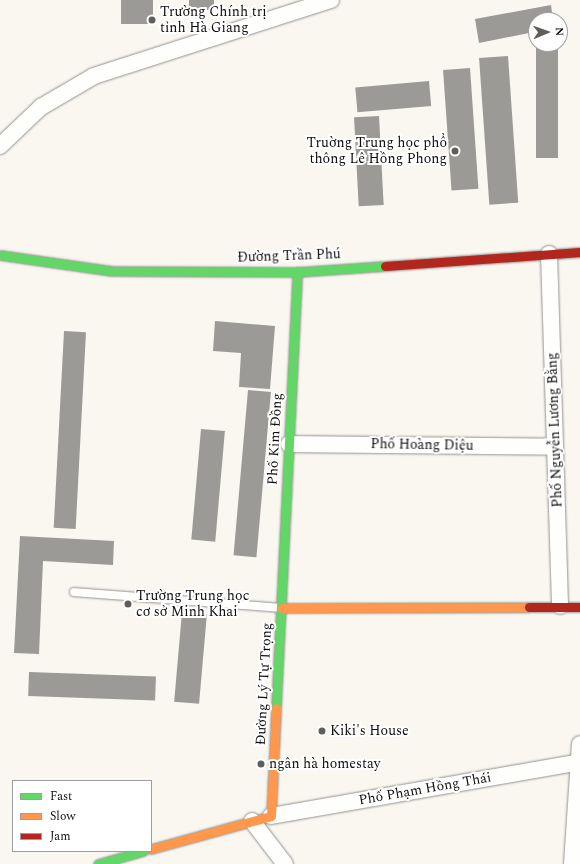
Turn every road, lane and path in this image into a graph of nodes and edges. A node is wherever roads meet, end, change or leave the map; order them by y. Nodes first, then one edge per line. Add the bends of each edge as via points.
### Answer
1 (331, 0) edge
2 (0, 146) edge
3 (580, 252) edge
4 (550, 254) junction
5 (0, 255) edge
6 (297, 272) junction
7 (289, 444) junction
8 (555, 447) junction
9 (74, 592) dead end
10 (560, 606) junction
11 (580, 607) edge
12 (282, 608) junction
13 (580, 744) edge
14 (579, 762) junction
15 (271, 816) junction
16 (252, 821) junction
17 (152, 849) edge
18 (140, 852) edge
19 (281, 862) edge
20 (98, 864) edge
21 (572, 864) edge

1 - 2 street via 94,76 47,103
3 - 4 street, Đường Trần Phú
4 - 6 street, Đường Trần Phú
4 - 8 street, Phố Nguyễn Lương Bằng
5 - 6 street, Đường Trần Phú via 112,271
6 - 7 street, Phố Kim Đồng
7 - 8 street, Phố Hoàng Diệu
7 - 12 street, Phố Kim Đồng
8 - 10 street, Phố Nguyễn Lương Bằng
9 - 12 lane
10 - 11 street, Đường Lý Tự Trọng
10 - 12 street, Đường Lý Tự Trọng
12 - 15 street, Đường Lý Tự Trọng
13 - 14 street
14 - 15 street, Phố Phạm Hồng Thái
14 - 21 street
15 - 16 street
16 - 17 street
16 - 19 street
18 - 20 street

